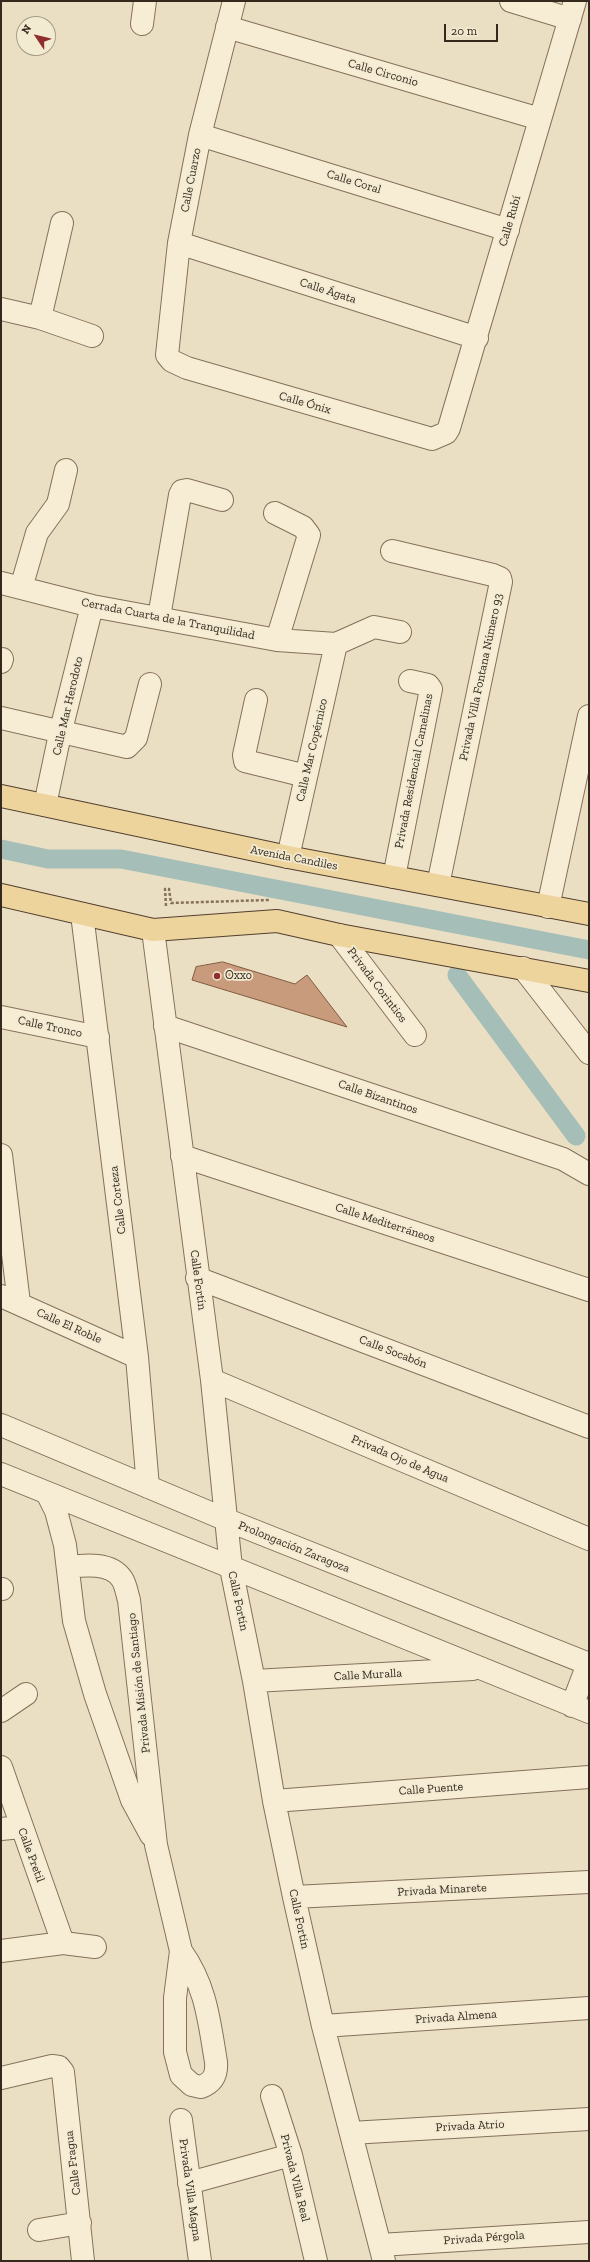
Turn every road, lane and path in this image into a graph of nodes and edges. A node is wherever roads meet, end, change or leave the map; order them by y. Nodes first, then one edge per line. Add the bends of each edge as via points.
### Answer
1 (146, 1) edge
2 (234, 1) edge
3 (511, 1) edge
4 (573, 10) edge
5 (142, 24) dead end
6 (227, 27) junction
7 (540, 119) junction
8 (200, 135) junction
9 (62, 222) dead end
10 (508, 230) junction
11 (180, 243) junction
12 (1, 309) edge
13 (40, 318) junction
14 (92, 336) dead end
15 (477, 338) junction
16 (172, 361) joint
17 (440, 437) joint
18 (66, 470) dead end
19 (222, 500) dead end
20 (275, 513) dead end
21 (392, 551) dead end
22 (11, 585) edge
23 (92, 606) junction
24 (159, 617) junction
25 (400, 632) dead end
26 (277, 640) junction
27 (336, 644) junction
28 (410, 681) dead end
29 (150, 684) dead end
30 (256, 700) dead end
31 (589, 716) edge
32 (1, 718) edge
33 (60, 734) junction
34 (306, 776) junction
35 (1, 796) edge
36 (45, 805) junction
37 (288, 857) junction
38 (394, 877) junction
39 (438, 886) junction
40 (1, 895) edge
41 (223, 902) dead end
42 (166, 906) dead end
43 (548, 907) junction
44 (82, 914) junction
45 (589, 914) edge
46 (153, 930) junction
47 (339, 935) junction
48 (523, 968) junction
49 (589, 981) edge
50 (1, 1017) edge
51 (165, 1026) junction
52 (415, 1035) dead end
53 (98, 1037) junction
54 (589, 1053) edge
55 (1, 1155) edge
56 (182, 1156) junction
57 (589, 1174) edge
58 (197, 1278) junction
59 (589, 1290) edge
60 (10, 1300) edge
61 (137, 1357) junction
62 (212, 1380) junction
63 (1, 1425) edge
64 (589, 1427) edge
65 (1, 1474) edge
66 (148, 1487) junction
67 (47, 1493) junction
68 (227, 1520) junction
69 (589, 1539) edge
70 (68, 1567) junction
71 (231, 1568) junction
72 (589, 1664) edge
73 (481, 1669) junction
74 (254, 1681) junction
75 (26, 1694) dead end
76 (581, 1709) edge
77 (1, 1711) edge
78 (1, 1767) edge
79 (589, 1777) edge
80 (274, 1801) junction
81 (11, 1828) edge
82 (156, 1845) junction
83 (589, 1882) edge
84 (294, 1897) junction
85 (62, 1943) junction
86 (96, 1947) dead end
87 (1, 1951) edge
88 (180, 1951) junction
89 (589, 2008) edge
90 (323, 2026) junction
91 (1, 2078) edge
92 (272, 2096) dead end
93 (589, 2119) edge
94 (181, 2120) dead end
95 (351, 2133) junction
96 (291, 2155) junction
97 (189, 2183) junction
98 (80, 2223) junction
99 (39, 2230) dead end
100 (589, 2232) edge
101 (382, 2253) edge
102 (83, 2261) edge
103 (200, 2261) edge
104 (316, 2261) edge

1 - 5 street
2 - 6 street, Calle Cuarzo
3 - 4 street
4 - 7 street, Calle Rubí
6 - 7 street, Calle Circonio
6 - 8 street, Calle Cuarzo
7 - 10 street, Calle Rubí
8 - 10 street, Calle Coral
8 - 11 street, Calle Cuarzo
9 - 13 street
10 - 15 street, Calle Rubí
11 - 15 street, Calle Ágata
11 - 16 street, Calle Cuarzo via 167,346 167,355
12 - 13 street
13 - 14 street
15 - 17 street, Calle Rubí via 449,428
16 - 17 street, Calle Ónix via 187,368 425,438
18 - 22 street via 58,504 37,533
19 - 24 street via 187,490 182,491
20 - 26 street via 302,527 308,532 309,538
21 - 39 street, Privada Villa Fontana Número 93 via 493,575 500,578 501,582
22 - 23 street, Cerrada Cuarta de la Tranquilidad
23 - 24 street, Cerrada Cuarta de la Tranquilidad
23 - 33 street, Calle Mar Herodoto
24 - 26 street, Cerrada Cuarta de la Tranquilidad
25 - 27 street via 374,627
26 - 27 street, Cerrada Cuarta de la Tranquilidad
27 - 34 street, Calle Mar Copérnico
28 - 38 street, Privada Residencial Camelinas via 428,685 431,689
29 - 33 street via 136,738 130,746
30 - 34 street via 244,755 245,761
31 - 43 street
32 - 33 street
33 - 36 street, Calle Mar Herodoto
34 - 37 street, Calle Mar Copérnico
35 - 36 main road, Avenida Candiles
36 - 37 main road, Avenida Candiles
37 - 38 main road, Avenida Candiles
38 - 39 main road, Avenida Candiles
39 - 43 main road, Avenida Candiles
40 - 44 main road
41 - 42 path via 171,903 169,889 165,889
43 - 45 main road, Avenida Candiles
44 - 46 main road
44 - 53 street, Calle Corteza
46 - 47 main road via 277,921
46 - 51 street, Calle Fortín
47 - 48 main road
47 - 52 street, Privada Corintios
48 - 49 main road
48 - 54 street
50 - 53 street, Calle Tronco
51 - 56 street, Calle Fortín
51 - 57 street, Calle Bizantinos via 563,1159
53 - 61 street, Calle Corteza
55 - 60 street
56 - 58 street, Calle Fortín
56 - 59 street, Calle Mediterráneos
58 - 62 street, Calle Fortín
58 - 64 street, Calle Socabón
60 - 61 street, Calle El Roble
61 - 66 street, Calle Corteza
62 - 68 street, Calle Fortín
62 - 69 street, Privada Ojo de Agua
63 - 66 street, Prolongación Zaragoza
65 - 67 street
66 - 68 street, Prolongación Zaragoza
67 - 70 street, Privada Misión de Santiago via 56,1511
67 - 71 street
68 - 71 street, Calle Fortín
68 - 72 street, Prolongación Zaragoza
70 - 82 street, Privada Misión de Santiago via 74,1621 95,1694 132,1800
70 - 82 street, Privada Misión de Santiago via 90,1564 115,1572 122,1579 129,1600
71 - 73 street
71 - 74 street, Calle Fortín
72 - 76 street
73 - 74 street, Calle Muralla
73 - 76 street
74 - 80 street, Calle Fortín
75 - 77 street
78 - 81 street, Calle Pretil
79 - 80 street, Calle Puente
80 - 84 street, Calle Fortín
81 - 85 street, Calle Pretil
82 - 88 street, Privada Misión de Santiago
83 - 84 street, Privada Minarete
84 - 90 street, Calle Fortín
85 - 86 street
85 - 87 street
88 - 88 street, Privada Misión de Santiago via 194,1969 207,2008 216,2062 214,2079 201,2086 192,2085 180,2075 175,2052 175,1998
89 - 90 street, Privada Almena
90 - 95 street, Calle Fortín
91 - 98 street, Calle Fragua via 52,2066 59,2067 63,2072
92 - 96 street, Privada Villa Real
93 - 95 street, Privada Atrio
94 - 97 street, Privada Villa Magna
95 - 101 street, Calle Fortín
96 - 97 street
96 - 104 street, Privada Villa Real
97 - 103 street, Privada Villa Magna
98 - 99 street
98 - 102 street, Calle Fragua
100 - 101 street, Privada Pérgola

